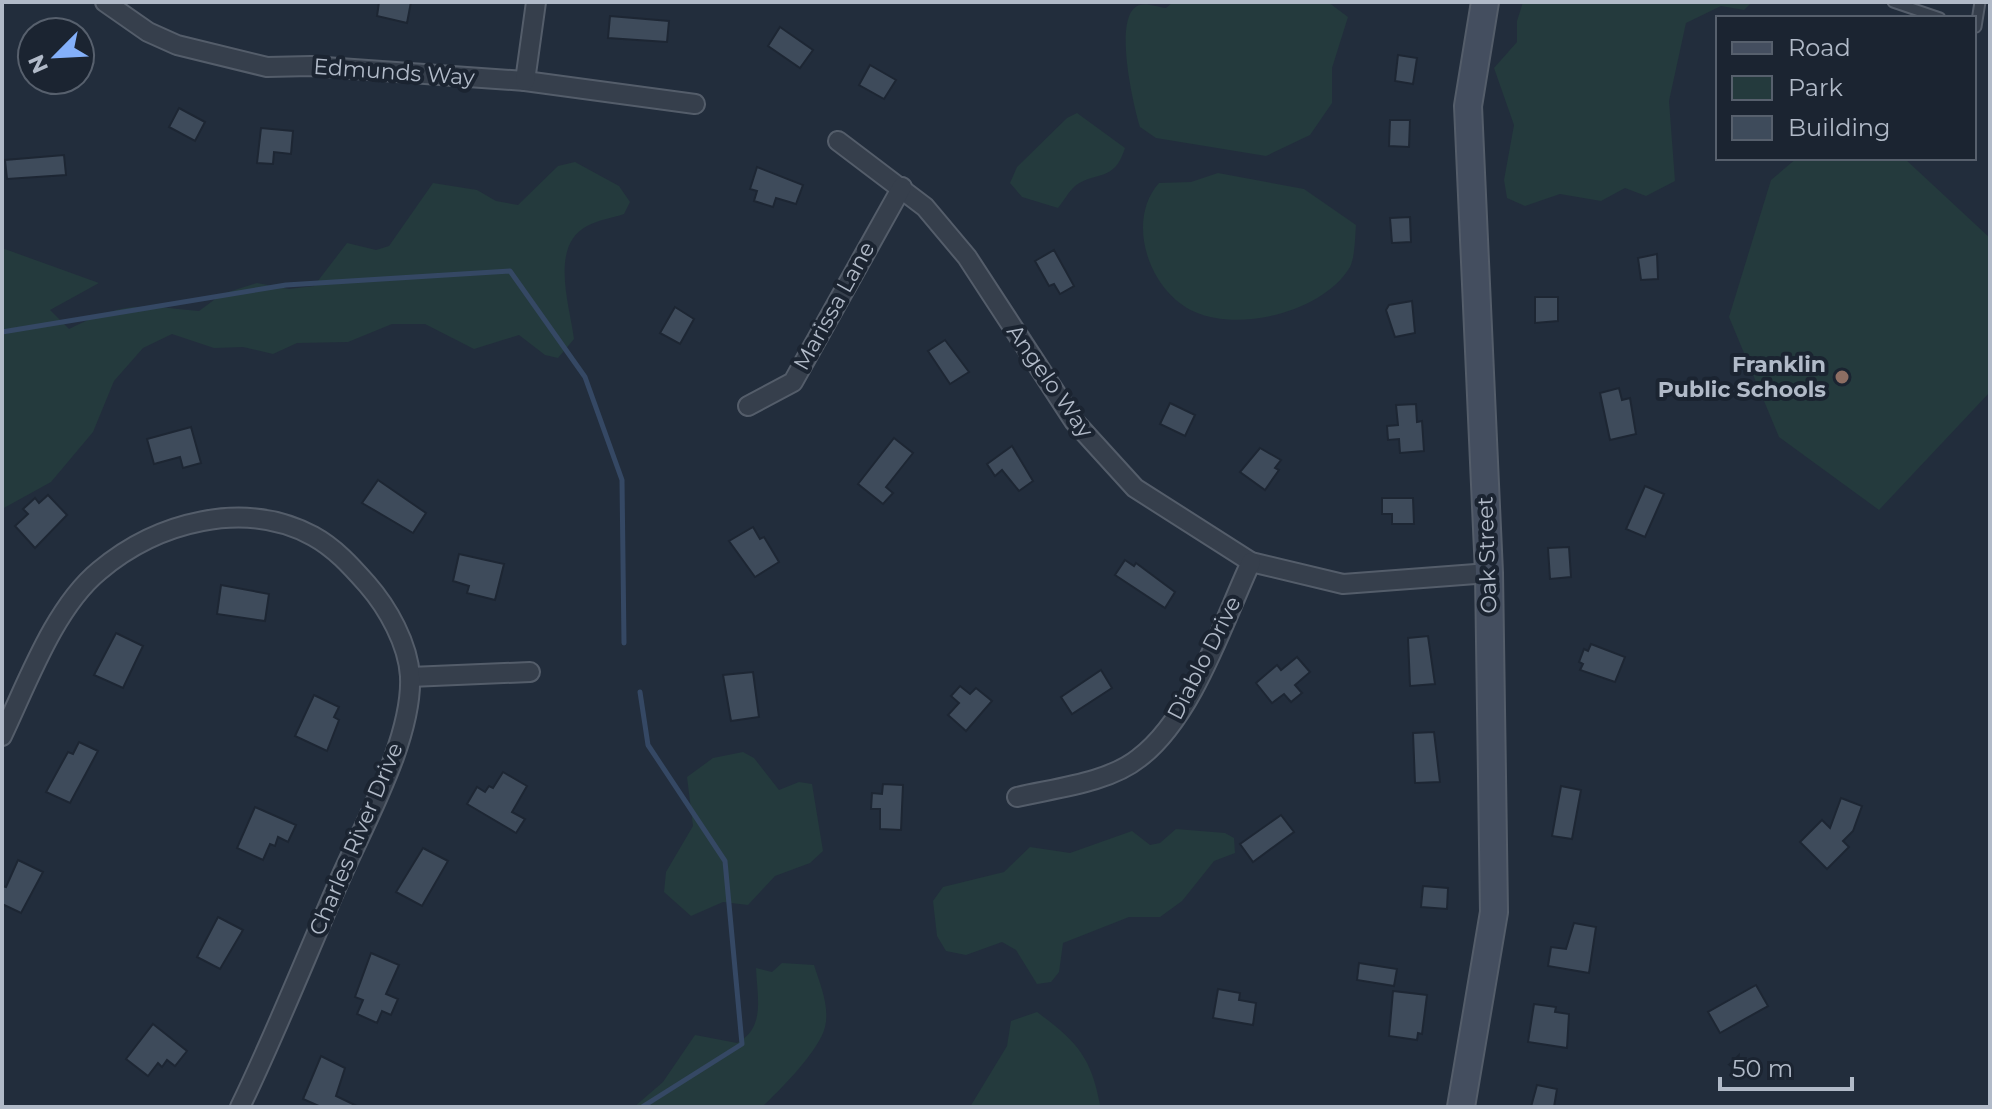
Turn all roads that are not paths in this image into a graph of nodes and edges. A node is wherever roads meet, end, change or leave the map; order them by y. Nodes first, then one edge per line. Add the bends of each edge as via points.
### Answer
1 (105, 2) edge
2 (536, 2) edge
3 (1485, 2) edge
4 (1893, 2) edge
5 (1980, 2) edge
6 (1934, 16) edge
7 (1976, 22) edge
8 (525, 81) junction
9 (695, 104) dead end
10 (838, 141) dead end
11 (902, 187) junction
12 (748, 406) dead end
13 (1251, 562) junction
14 (1489, 573) junction
15 (530, 672) dead end
16 (410, 677) junction
17 (2, 736) edge
18 (1017, 797) dead end
19 (240, 1107) edge
20 (1461, 1107) edge

1 - 8 street, Edmunds Way via 177,45 267,67
2 - 8 street
3 - 14 main road, Oak Street via 1468,106
4 - 6 lane
5 - 7 lane
8 - 9 street, Edmunds Way
10 - 11 street, Angelo Way
11 - 12 street, Marissa Lane via 793,382
11 - 13 street, Angelo Way via 967,257 1074,421 1135,488
13 - 14 street, Angelo Way via 1343,584
13 - 18 street, Diablo Drive via 1167,731 1138,760 1103,776
14 - 20 main road, Oak Street via 1494,912
15 - 16 street
16 - 17 street, Charles River Drive via 408,657 384,606 335,551 296,528 257,519 194,521 135,547 87,583 40,656
16 - 19 street, Charles River Drive via 406,717 382,787

